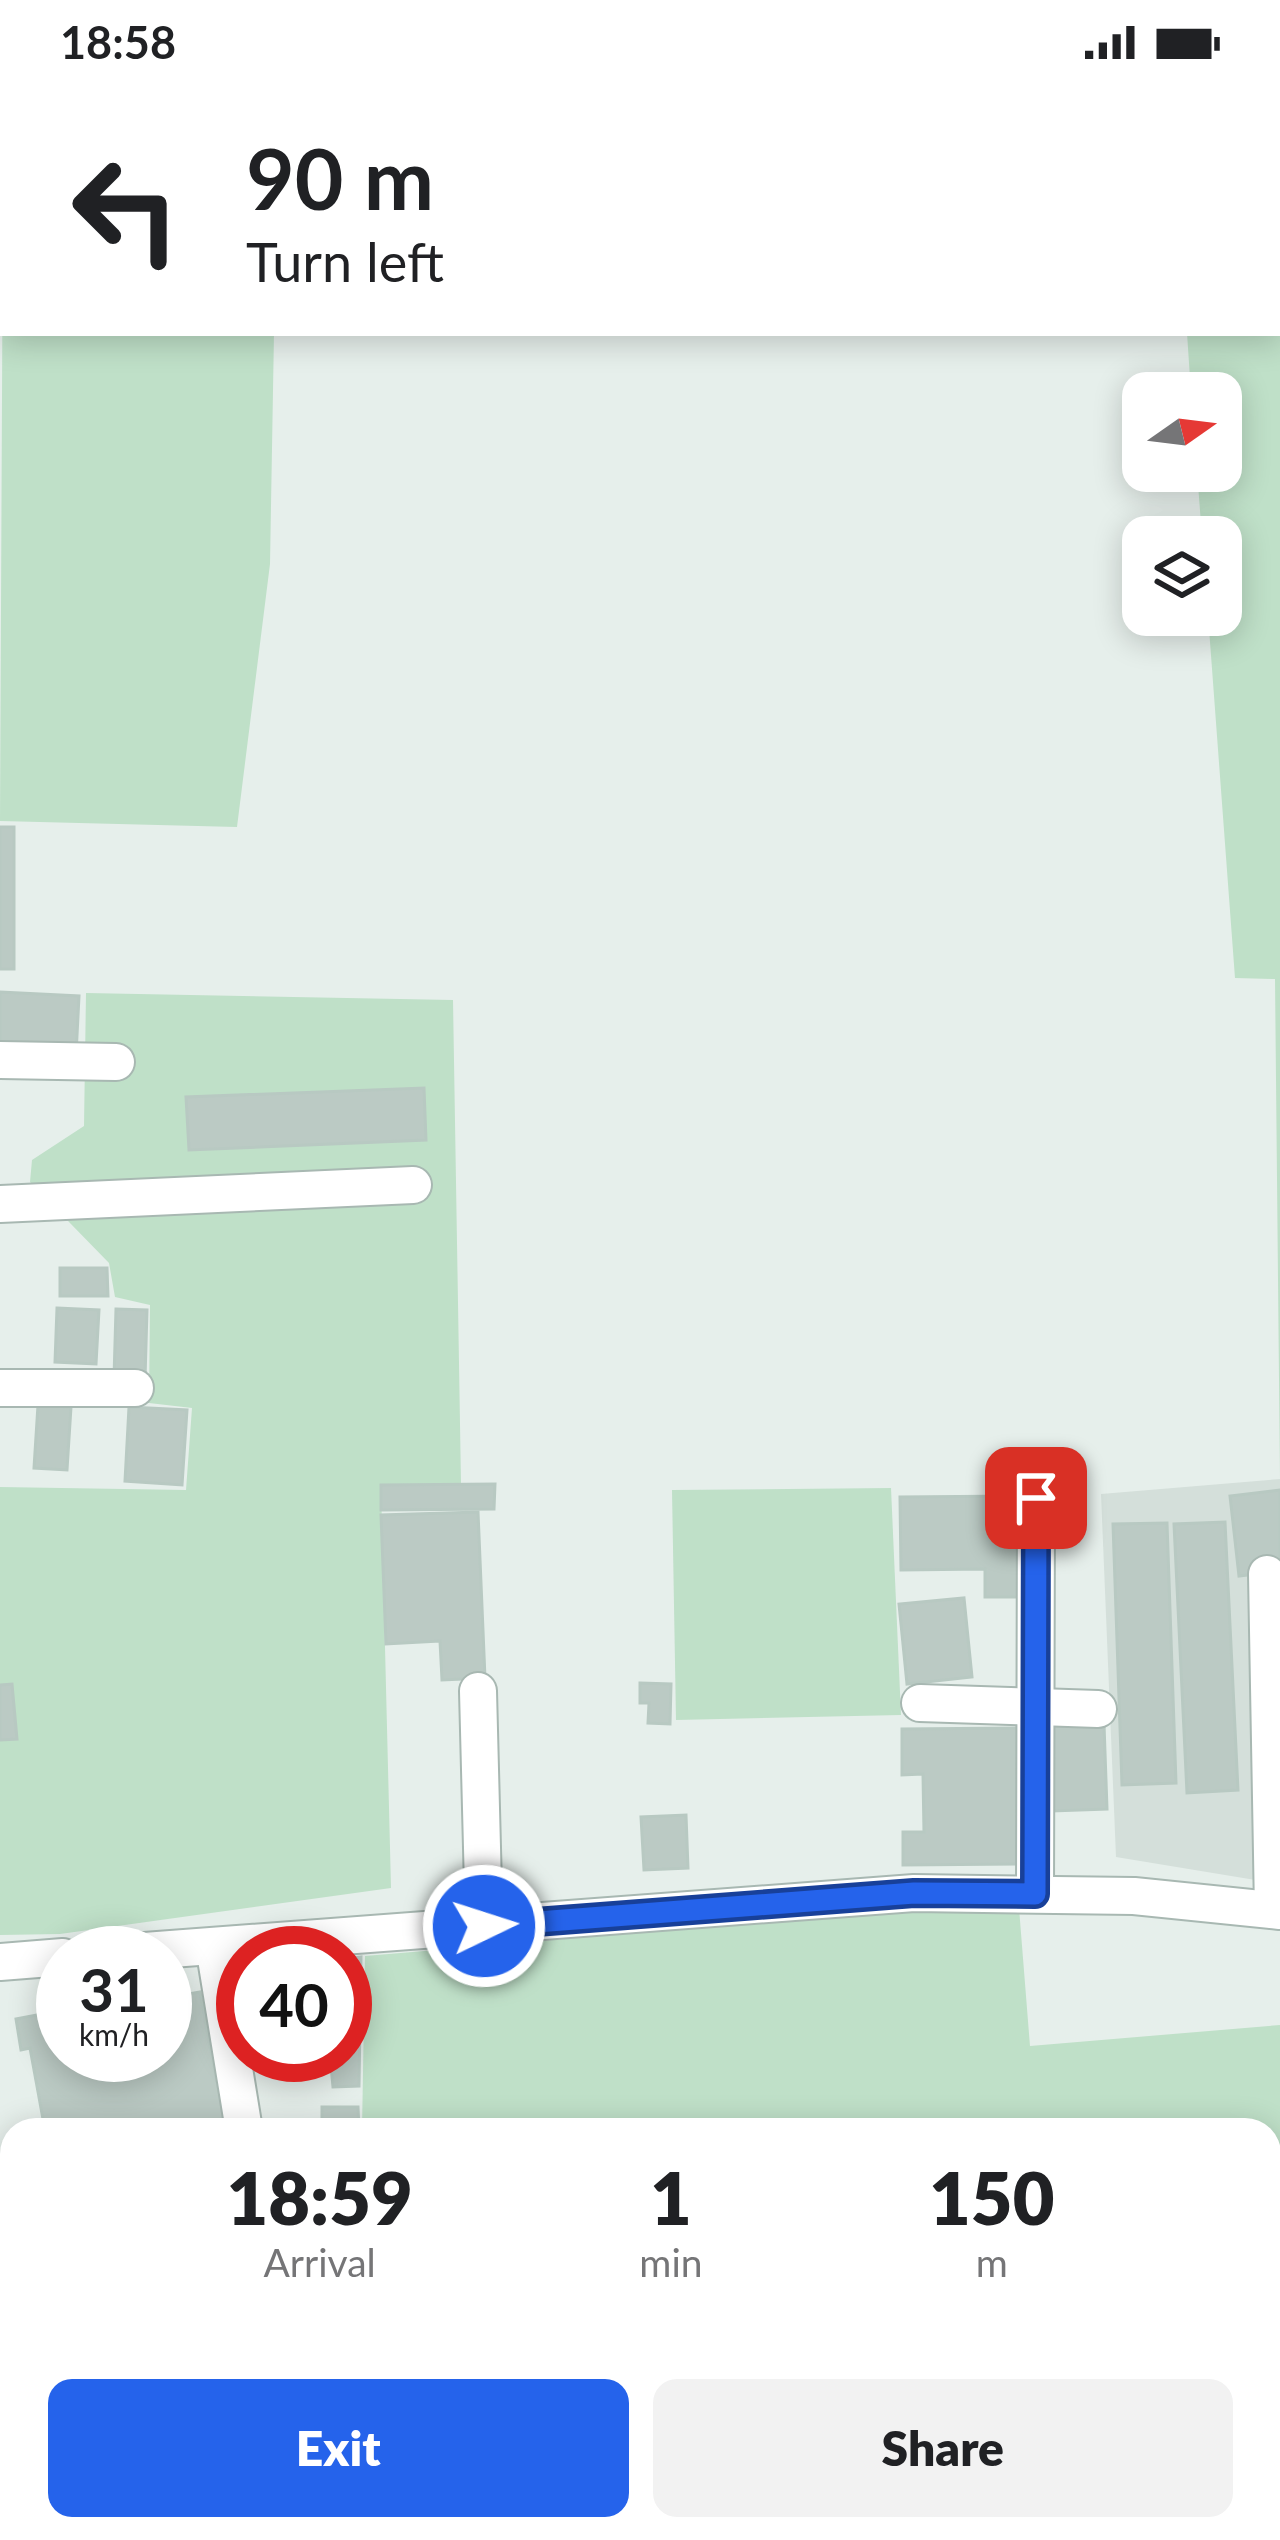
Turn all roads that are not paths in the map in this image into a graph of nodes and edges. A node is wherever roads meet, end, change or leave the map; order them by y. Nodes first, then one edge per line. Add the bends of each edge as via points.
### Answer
1 (0, 1060) edge
2 (116, 1062) dead end
3 (413, 1185) dead end
4 (0, 1204) edge
5 (0, 1388) edge
6 (135, 1388) dead end
7 (1036, 1498) dead end
8 (1267, 1574) dead end
9 (478, 1691) dead end
10 (920, 1702) dead end
11 (1033, 1706) junction
12 (1098, 1709) dead end
13 (1035, 1894) junction
14 (1277, 1910) edge
15 (484, 1926) junction
16 (214, 1946) junction
17 (192, 1948) edge
18 (36, 1959) edge
19 (0, 1962) edge
20 (242, 2118) edge

1 - 2 street
3 - 4 street
5 - 6 street
7 - 11 street
8 - 14 street
9 - 15 street
10 - 11 street
11 - 12 street
11 - 13 street
13 - 14 street
13 - 15 street via 914,1893
15 - 16 street
16 - 17 street
16 - 20 street
18 - 19 street

